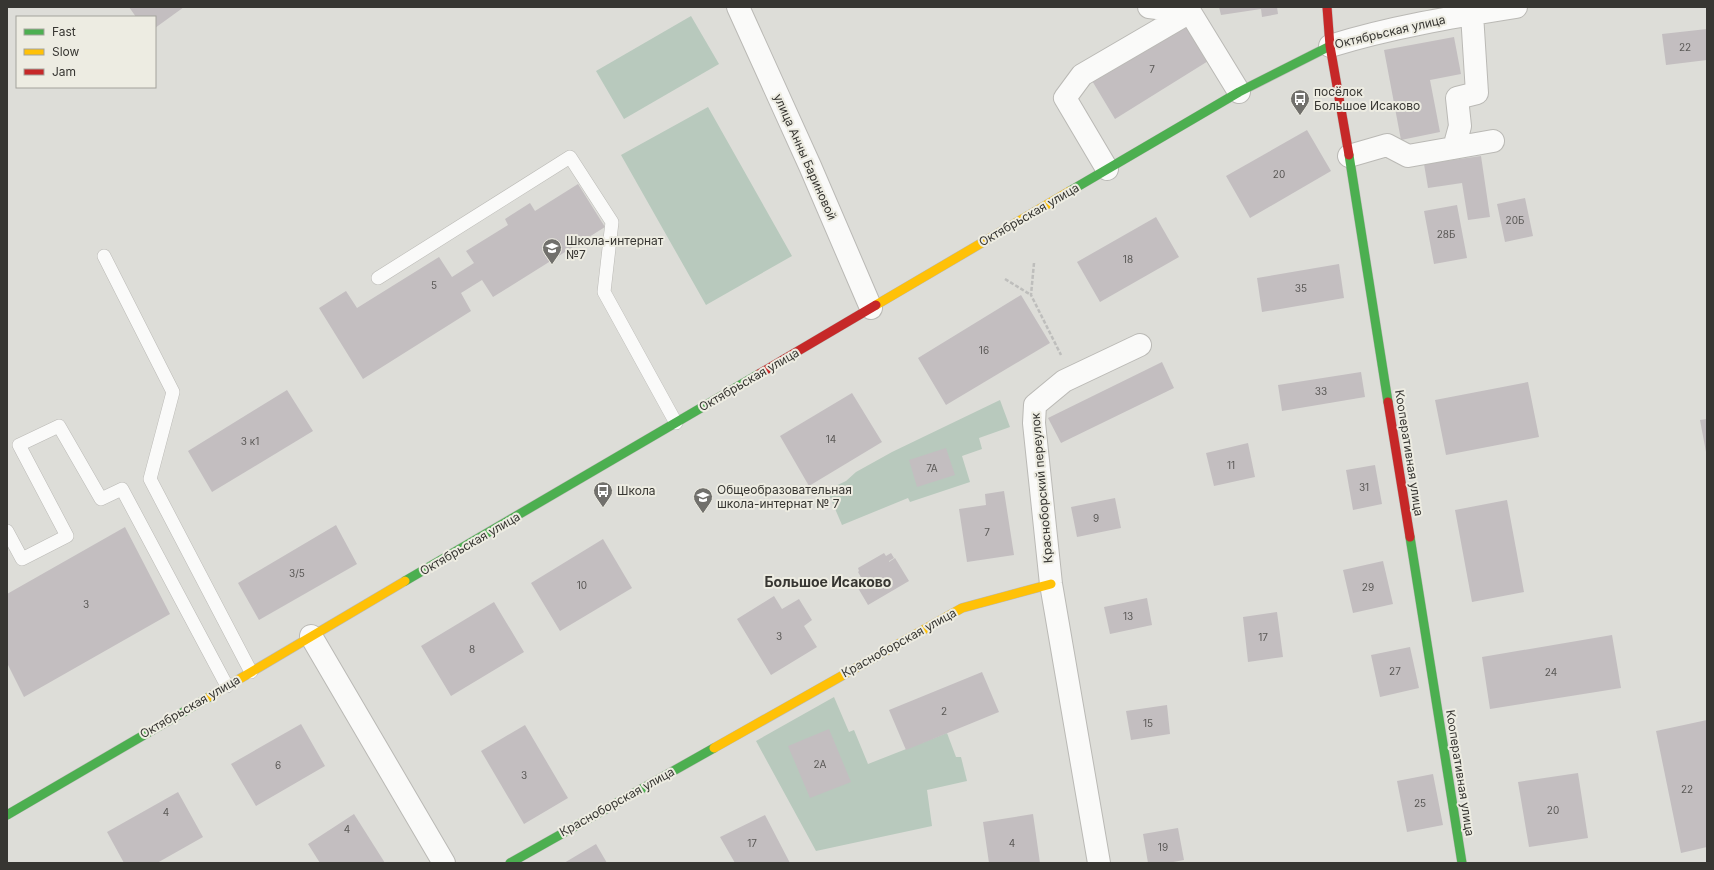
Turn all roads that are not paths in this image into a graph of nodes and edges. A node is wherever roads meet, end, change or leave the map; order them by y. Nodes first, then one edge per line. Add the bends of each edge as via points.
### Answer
1 (738, 7) edge
2 (1149, 7) edge
3 (1327, 7) edge
4 (1516, 7) edge
5 (1190, 12) junction
6 (1472, 14) junction
7 (1330, 46) junction
8 (1239, 92) junction
9 (1492, 141) dead end
10 (1454, 148) junction
11 (1349, 156) junction
12 (1107, 170) junction
13 (104, 256) dead end
14 (378, 278) dead end
15 (871, 308) junction
16 (1140, 345) dead end
17 (676, 422) junction
18 (7, 531) edge
19 (1051, 584) junction
20 (311, 636) junction
21 (251, 672) junction
22 (227, 686) junction
23 (7, 815) edge
24 (444, 863) edge
25 (510, 863) edge
26 (1099, 863) edge
27 (1462, 863) edge

1 - 15 street, улица Анны Бариновой via 807,158
2 - 5 street
3 - 7 street, Кооперативная улица
4 - 6 street, Октябрьская улица
5 - 8 street
5 - 12 street via 1082,75 1065,98
6 - 7 street, Октябрьская улица via 1420,23
6 - 10 street via 1477,93 1457,98 1460,126
7 - 8 street, Октябрьская улица
7 - 11 street, Кооперативная улица
8 - 12 street, Октябрьская улица
9 - 10 street
10 - 11 street via 1408,156 1387,145
11 - 27 street, Кооперативная улица
12 - 15 street, Октябрьская улица
13 - 21 lane via 173,392 150,479
14 - 17 lane via 570,157 612,222 604,292
15 - 17 street, Октябрьская улица
16 - 19 street, Красноборский переулок via 1064,381 1035,405 1034,423
17 - 20 street, Октябрьская улица
18 - 22 lane via 22,559 67,536 19,444 59,426 101,499 122,489
19 - 25 street, Красноборская улица via 962,608
19 - 26 street
20 - 21 street, Октябрьская улица
20 - 24 street
21 - 22 street, Октябрьская улица
22 - 23 street, Октябрьская улица

